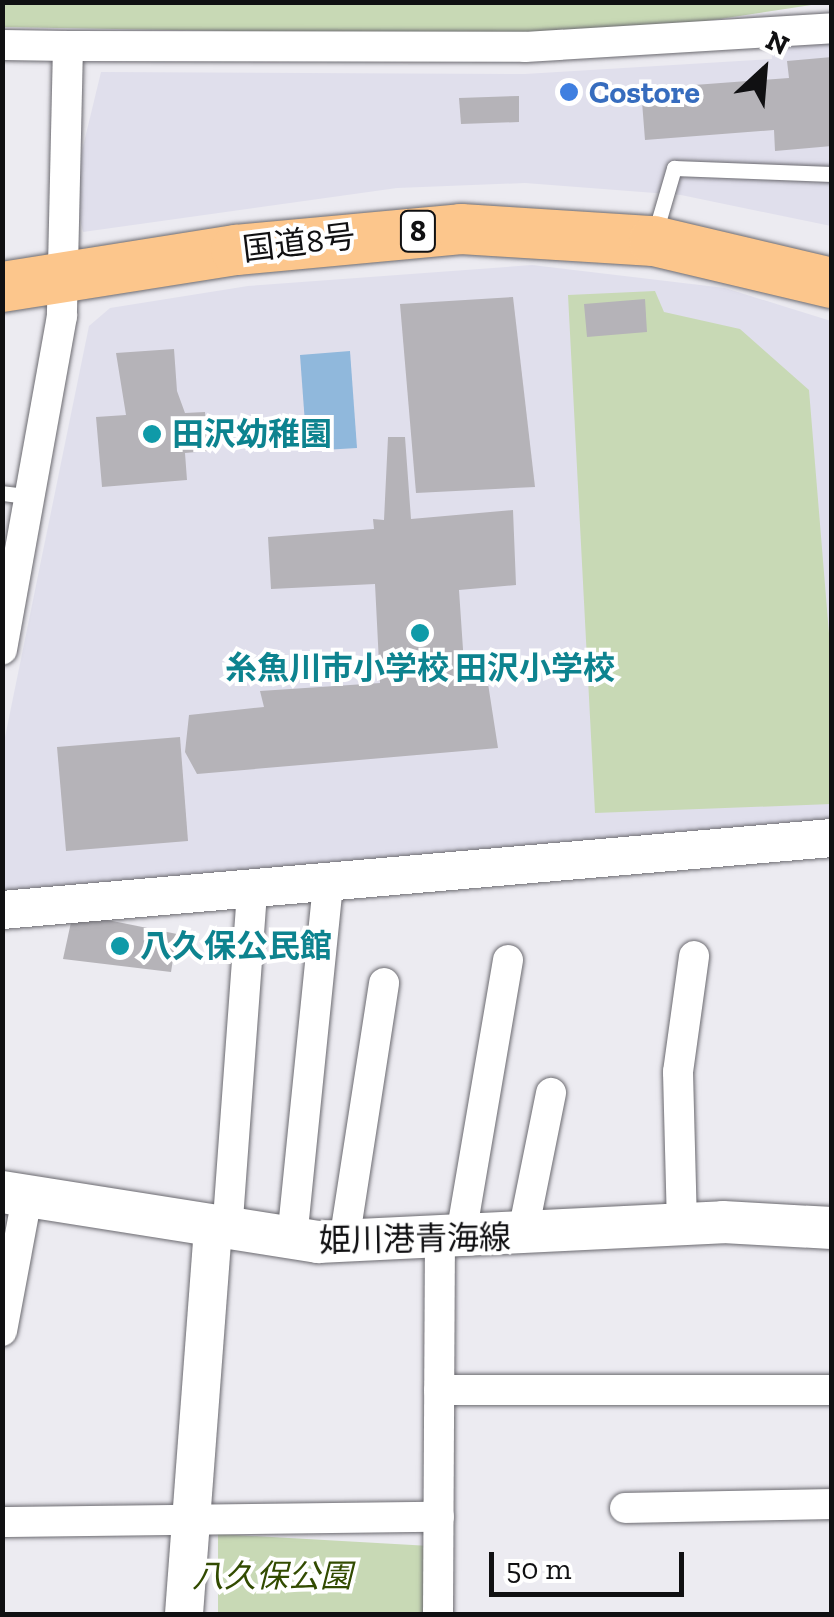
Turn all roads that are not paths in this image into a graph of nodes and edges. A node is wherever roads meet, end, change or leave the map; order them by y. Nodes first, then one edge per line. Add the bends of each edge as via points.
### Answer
1 (832, 28) edge
2 (2, 45) edge
3 (68, 46) junction
4 (832, 174) edge
5 (654, 241) junction
6 (64, 278) junction
7 (832, 283) edge
8 (2, 287) edge
9 (15, 494) edge
10 (4, 636) edge
11 (832, 838) edge
12 (328, 883) junction
13 (252, 890) junction
14 (2, 910) edge
15 (694, 956) dead end
16 (508, 960) dead end
17 (384, 983) dead end
18 (551, 1093) dead end
19 (14, 1194) edge
20 (682, 1225) junction
21 (832, 1228) edge
22 (220, 1232) junction
23 (522, 1237) junction
24 (292, 1239) junction
25 (450, 1241) junction
26 (344, 1242) junction
27 (2, 1331) edge
28 (439, 1390) junction
29 (832, 1390) edge
30 (832, 1504) edge
31 (625, 1508) dead end
32 (439, 1517) junction
33 (2, 1522) edge
34 (193, 1522) junction
35 (184, 1614) edge
36 (438, 1614) edge

1 - 3 street via 525,47
2 - 3 street
3 - 6 street
4 - 5 lane via 674,168
5 - 6 highway, 国道8号 / 8 via 559,230 406,231
5 - 7 highway, 国道8号 / 8
6 - 8 highway, 国道8号 / 8
6 - 9 street
9 - 10 street
11 - 12 street
12 - 13 street
12 - 24 street
13 - 14 street
13 - 22 street
15 - 20 street via 678,1072
16 - 25 street
17 - 26 street
18 - 23 street
19 - 22 main road, 姫川港青海線
19 - 27 street
20 - 21 main road, 姫川港青海線
20 - 23 main road, 姫川港青海線
22 - 24 main road, 姫川港青海線
22 - 34 street
23 - 25 main road, 姫川港青海線
24 - 26 main road, 姫川港青海線
25 - 26 main road, 姫川港青海線
25 - 28 street
28 - 29 street
28 - 32 street
30 - 31 street
32 - 34 street
32 - 36 street
33 - 34 street
34 - 35 street

